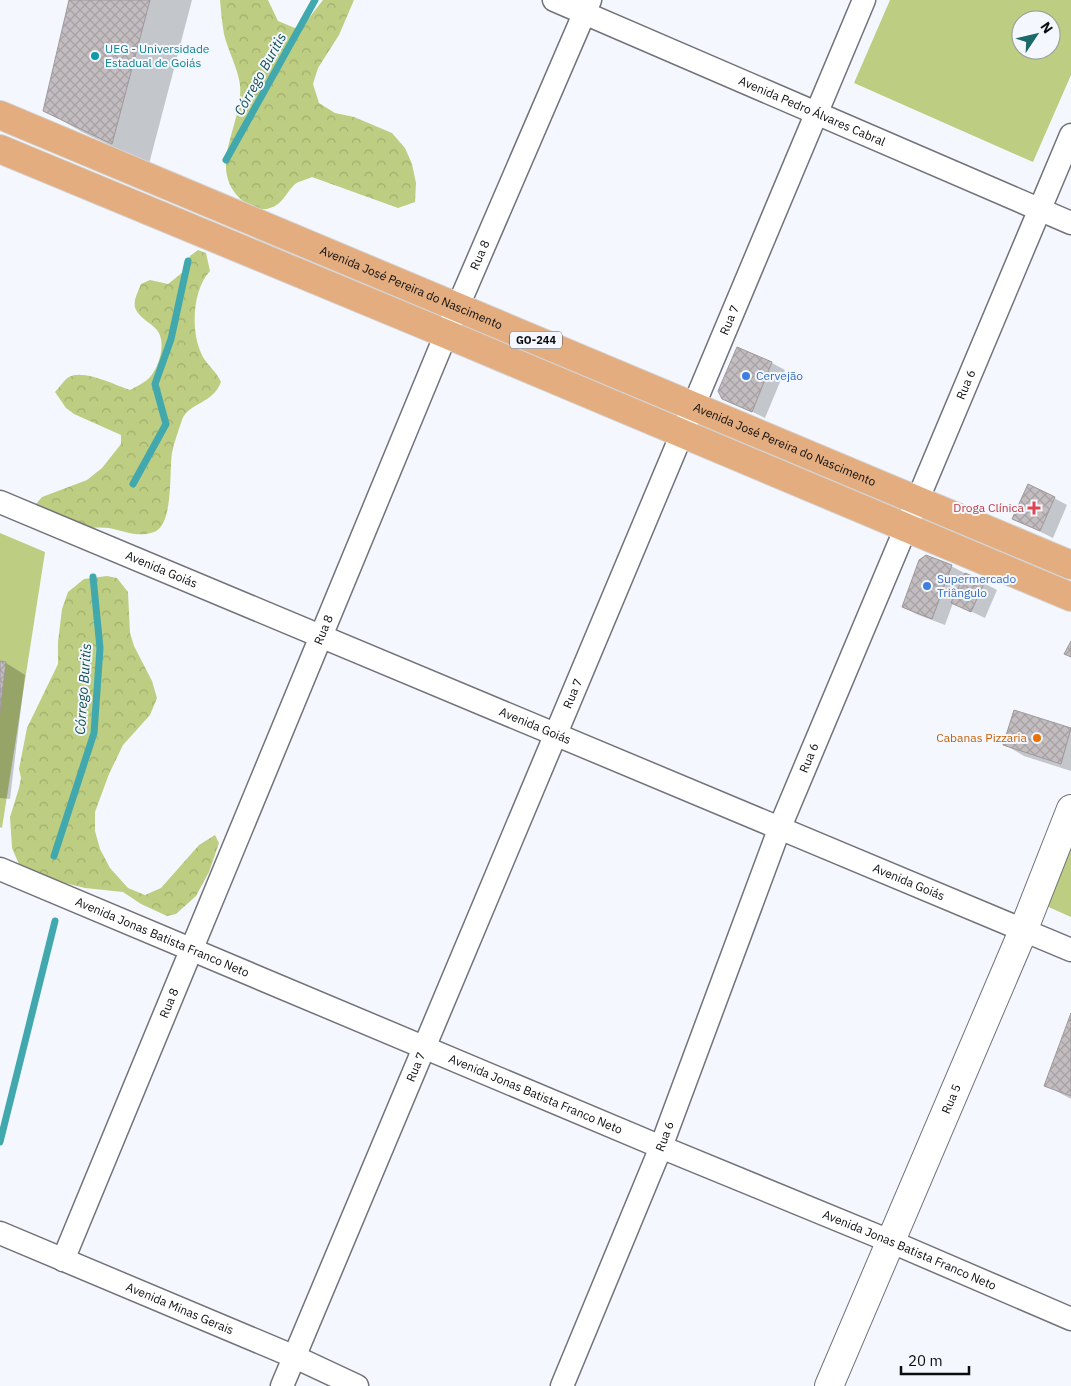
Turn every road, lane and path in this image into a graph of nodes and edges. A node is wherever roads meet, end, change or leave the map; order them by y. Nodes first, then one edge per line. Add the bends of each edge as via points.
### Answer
1 (554, 0) edge
2 (864, 0) edge
3 (588, 7) edge
4 (815, 113) junction
5 (0, 115) edge
6 (1071, 135) edge
7 (0, 149) edge
8 (198, 198) junction
9 (1040, 210) junction
10 (1071, 223) edge
11 (188, 227) junction
12 (457, 307) junction
13 (446, 334) junction
14 (693, 406) junction
15 (682, 433) junction
16 (917, 500) junction
17 (0, 502) edge
18 (906, 528) junction
19 (1071, 565) edge
20 (1071, 597) edge
21 (321, 636) junction
22 (556, 734) junction
23 (1071, 809) edge
24 (780, 827) junction
25 (0, 869) edge
26 (1024, 931) junction
27 (192, 949) junction
28 (1071, 950) edge
29 (424, 1047) junction
30 (661, 1147) junction
31 (0, 1233) edge
32 (892, 1242) junction
33 (63, 1260) junction
34 (1071, 1319) edge
35 (295, 1356) junction
36 (282, 1386) edge
37 (357, 1386) edge
38 (562, 1386) edge
39 (829, 1386) edge

1 - 3 street, Avenida Pedro Álvares Cabral
2 - 4 street, Rua 7
3 - 4 street, Avenida Pedro Álvares Cabral
3 - 12 street, Rua 8
4 - 9 street, Avenida Pedro Álvares Cabral
4 - 14 street, Rua 7
5 - 8 main road, Avenida José Pereira do Nascimento / GO-244
6 - 9 street, Rua 6
7 - 11 main road, GO-244
8 - 11 main road
8 - 12 main road, Avenida José Pereira do Nascimento / GO-244
9 - 10 street, Avenida Pedro Álvares Cabral
9 - 16 street, Rua 6
11 - 13 main road, GO-244
12 - 13 street, Rua 8
12 - 14 main road, Avenida José Pereira do Nascimento / GO-244
13 - 15 main road, GO-244
13 - 21 street, Rua 8
14 - 15 street, Rua 7
14 - 16 main road, Avenida José Pereira do Nascimento / GO-244
15 - 18 main road, GO-244
15 - 22 street, Rua 7
16 - 18 street, Rua 6
16 - 19 main road, Avenida José Pereira do Nascimento / GO-244
17 - 21 street, Avenida Goiás
18 - 20 main road, GO-244
18 - 24 street, Rua 6
21 - 22 street, Avenida Goiás
21 - 27 street, Rua 8
22 - 24 street, Avenida Goiás
22 - 29 street, Rua 7
23 - 26 street, Rua 5
24 - 26 street, Avenida Goiás
24 - 30 street, Rua 6
25 - 27 street, Avenida Jonas Batista Franco Neto
26 - 28 street, Avenida Goiás
26 - 32 street, Rua 5
27 - 29 street, Avenida Jonas Batista Franco Neto
27 - 33 street, Rua 8
29 - 30 street, Avenida Jonas Batista Franco Neto
29 - 35 street, Rua 7
30 - 32 street, Avenida Jonas Batista Franco Neto
30 - 38 street, Rua 6
31 - 33 street, Avenida Minas Gerais
32 - 34 street, Avenida Jonas Batista Franco Neto
32 - 39 street, Rua 5
33 - 35 street, Avenida Minas Gerais
35 - 36 street, Rua 7
35 - 37 street, Avenida Minas Gerais

